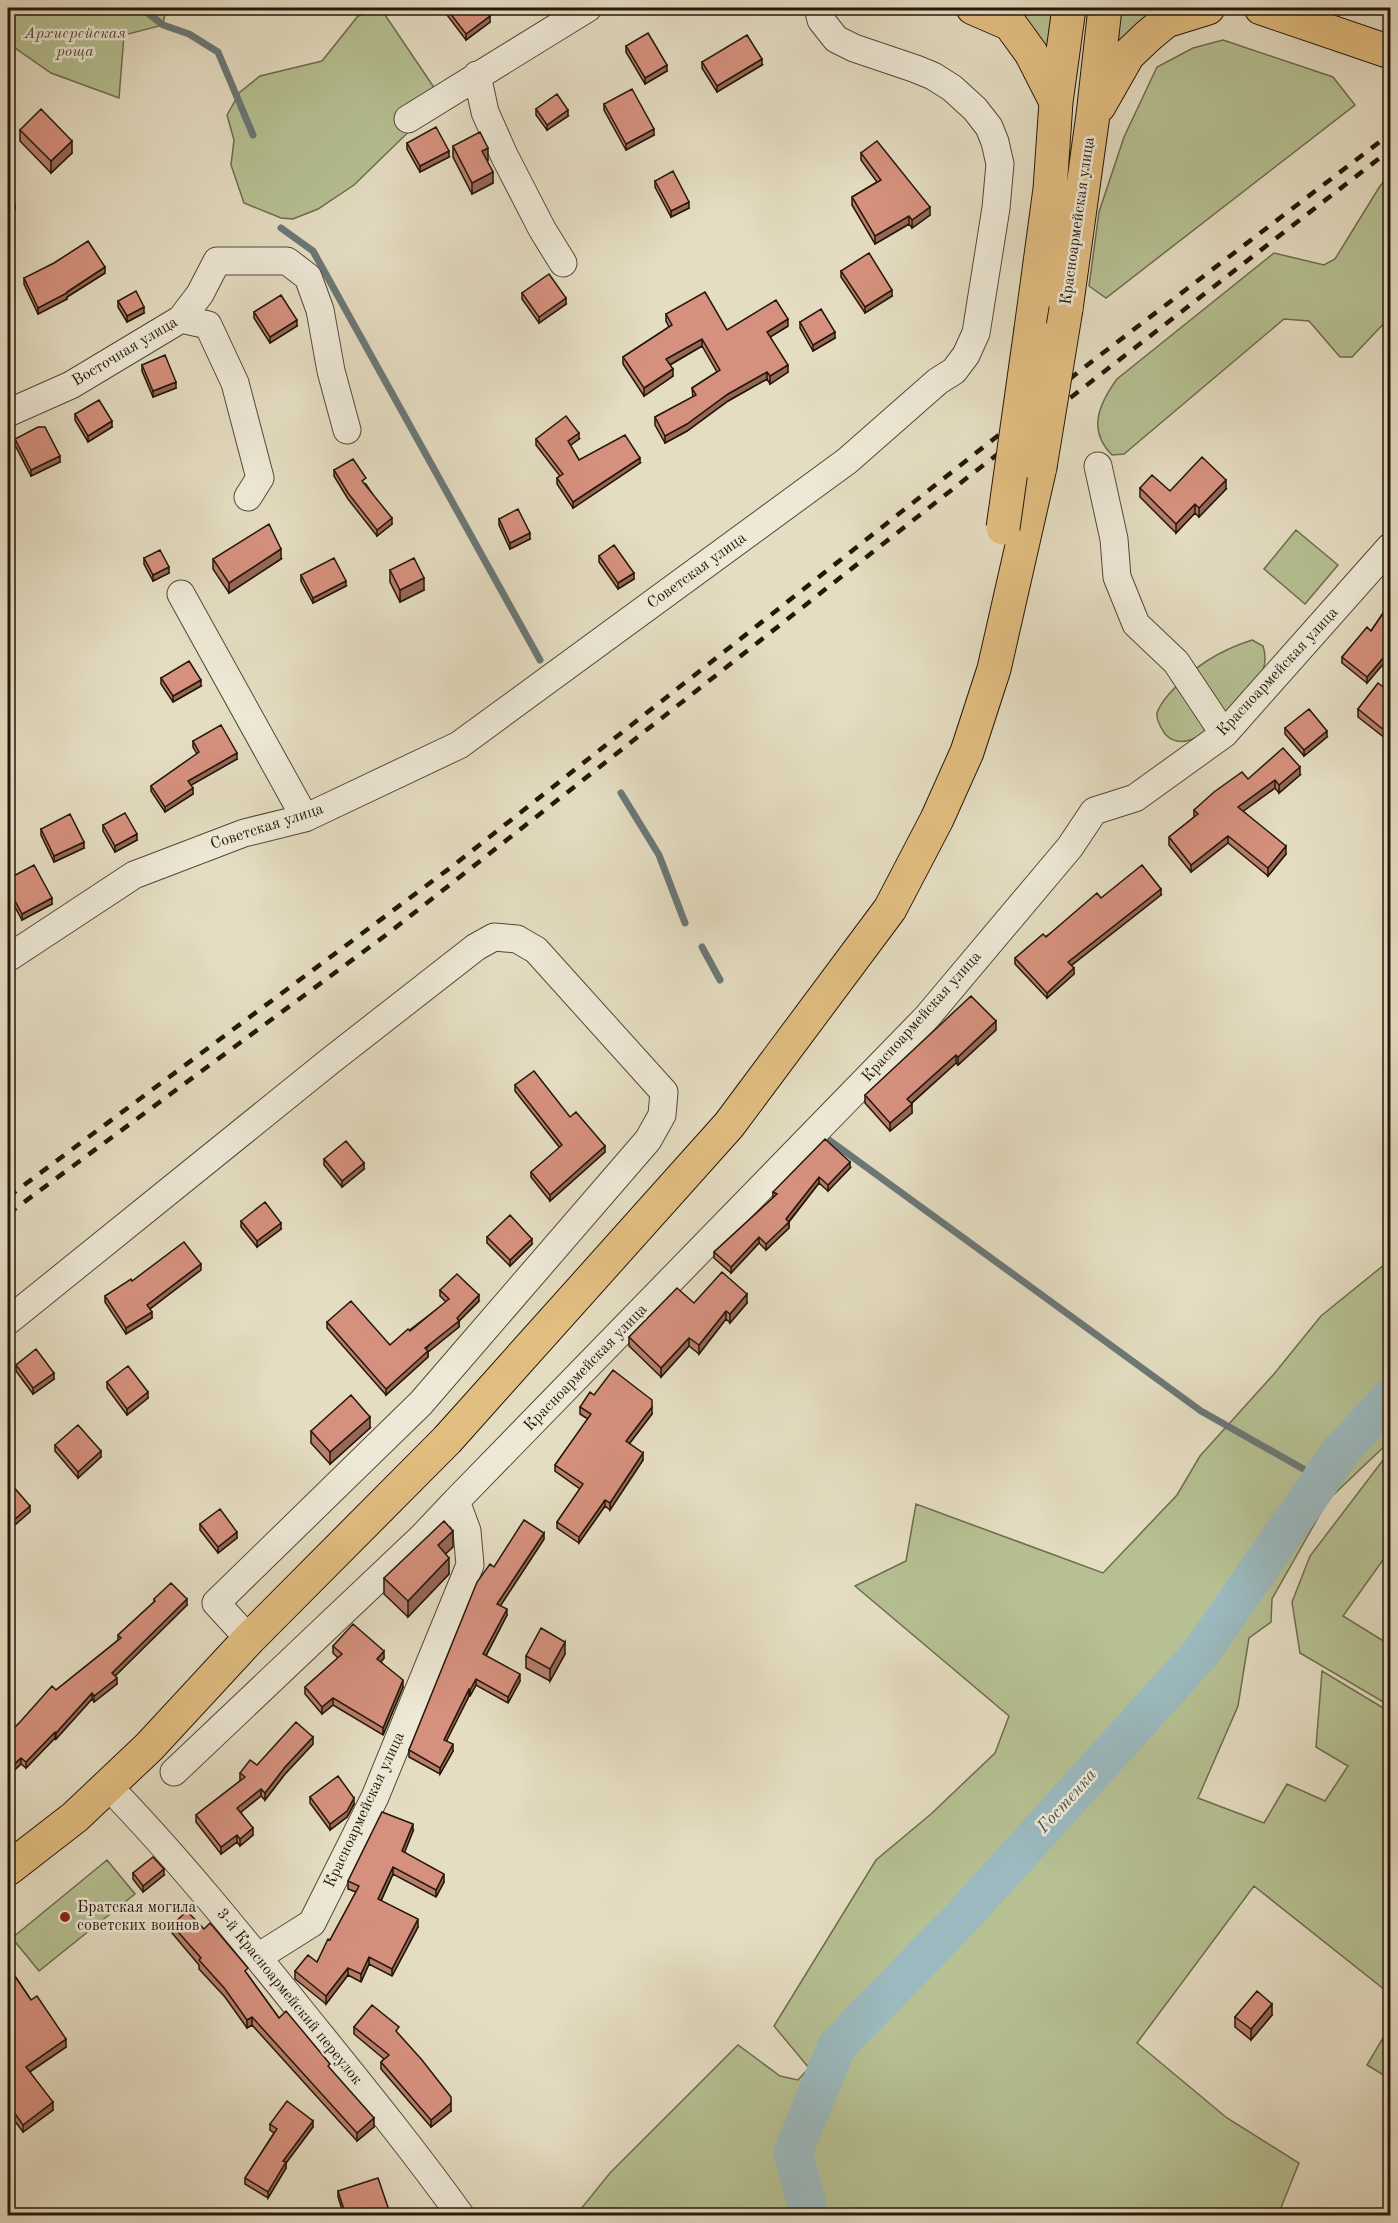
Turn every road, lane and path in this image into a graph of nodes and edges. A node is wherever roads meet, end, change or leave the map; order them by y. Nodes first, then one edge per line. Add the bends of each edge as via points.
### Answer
1 (588, 8) edge
2 (818, 8) edge
3 (973, 8) edge
4 (1069, 8) edge
5 (1105, 8) edge
6 (1208, 8) edge
7 (1261, 8) edge
8 (1316, 8) edge
9 (1390, 51) edge
10 (477, 75) junction
11 (1056, 102) junction
12 (1093, 116) junction
13 (408, 118) dead end
14 (563, 263) dead end
15 (181, 319) junction
16 (8, 413) edge
17 (347, 430) dead end
18 (1098, 466) dead end
19 (248, 497) dead end
20 (1390, 547) edge
21 (181, 594) dead end
22 (1224, 734) junction
23 (305, 818) junction
24 (8, 958) edge
25 (825, 997) junction
26 (8, 1321) edge
27 (456, 1501) junction
28 (249, 1639) junction
29 (174, 1772) dead end
30 (108, 1786) junction
31 (8, 1870) edge
32 (258, 1957) junction
33 (461, 2216) edge

1 - 10 street
2 - 23 street, Советская улица via 821,20 836,39 933,76 952,88 989,127 1000,164 996,208 976,333 966,355 954,371 847,461 459,745
3 - 11 main road via 1010,24 1031,53
4 - 11 main road, Красноармейская улица
5 - 12 main road, Красноармейская улица
6 - 12 main road via 1166,21 1148,36 1128,55
7 - 9 main road
8 - 9 main road
10 - 13 street
10 - 14 street via 485,112 504,155
11 - 25 main road, Красноармейская улица, bridge via 1050,189 983,651 971,696 909,848
12 - 25 main road, Красноармейская улица, bridge via 1040,467 994,669 967,753 937,819 890,909
15 - 16 street, Восточная улица via 71,385
15 - 17 street, Восточная улица via 217,261 287,261 308,277 320,310
15 - 19 street via 208,325 235,383 260,478
18 - 22 street via 1114,539 1117,577 1136,624 1176,662
20 - 22 street, Красноармейская улица
21 - 23 street
22 - 27 street, Красноармейская улица via 1135,798 1094,811 1070,847 927,1017
23 - 24 street, Советская улица via 244,833 134,875
25 - 28 main road, Красноармейская улица via 729,1125 455,1432
26 - 28 street via 330,1061 494,937 517,939 536,950 664,1092 662,1115 648,1140 421,1403 216,1603
27 - 29 street, Красноармейская улица
27 - 32 street, Красноармейская улица via 467,1531 470,1565 375,1797 312,1923
28 - 30 main road, Красноармейская улица
30 - 31 main road, Красноармейская улица
30 - 32 street, 3-й Красноармейский переулок via 156,1836
32 - 33 street, 3-й Красноармейский переулок via 411,2146

